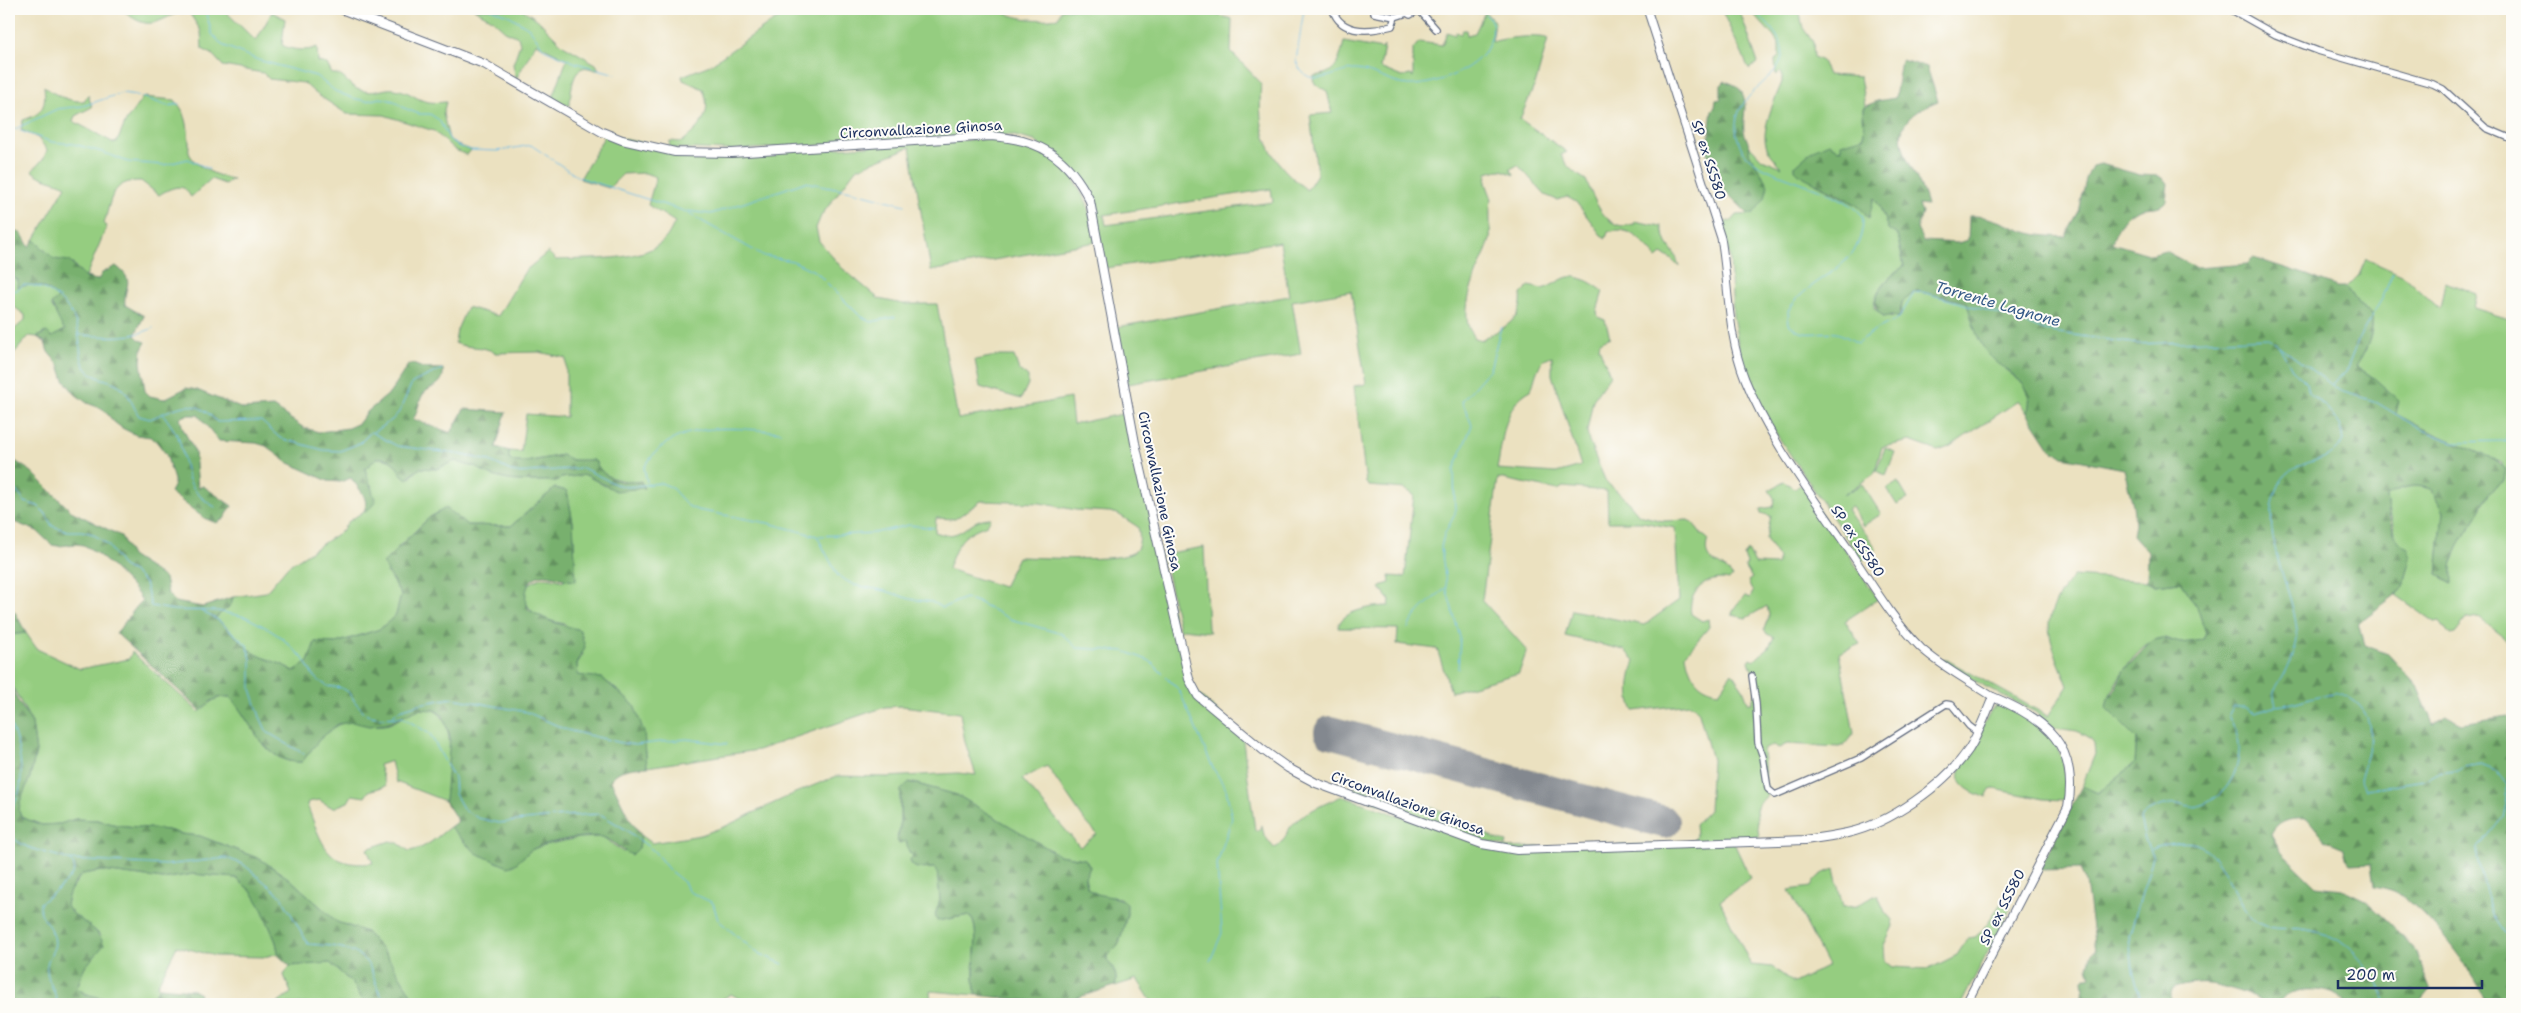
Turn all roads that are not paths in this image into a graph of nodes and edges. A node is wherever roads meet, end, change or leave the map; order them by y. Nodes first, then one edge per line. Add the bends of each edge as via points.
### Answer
1 (340, 9) edge
2 (1647, 9) edge
3 (2230, 9) edge
4 (1406, 11) edge
5 (1334, 13) dead end
6 (1374, 13) dead end
7 (1394, 17) junction
8 (1436, 29) dead end
9 (2512, 139) edge
10 (1752, 676) dead end
11 (1993, 697) junction
12 (1977, 732) junction
13 (1966, 1004) edge

1 - 12 main road, Circonvallazione Ginosa via 484,64 602,132 675,152 732,153 990,136 1031,141 1051,152 1080,180 1097,227 1135,443 1189,679 1198,696 1211,708 1288,768 1316,783 1482,844 1517,850 1805,840 1848,833 1891,816 1947,773 1969,749
2 - 11 street, SP ex SS580 via 1721,238 1734,345 1744,379 1802,480 1897,621 1947,669
3 - 9 street via 2276,34 2318,51 2434,84 2444,89 2486,128
4 - 7 street
4 - 8 street via 1410,15 1419,10
5 - 7 street via 1353,29 1392,26
6 - 7 street
10 - 12 street via 1758,743 1768,789 1774,795 1861,758 1946,704 1952,705
11 - 12 main road, Circonvallazione Ginosa
11 - 13 main road, SP ex SS580 via 2033,716 2054,734 2068,762 2071,791 2068,807

